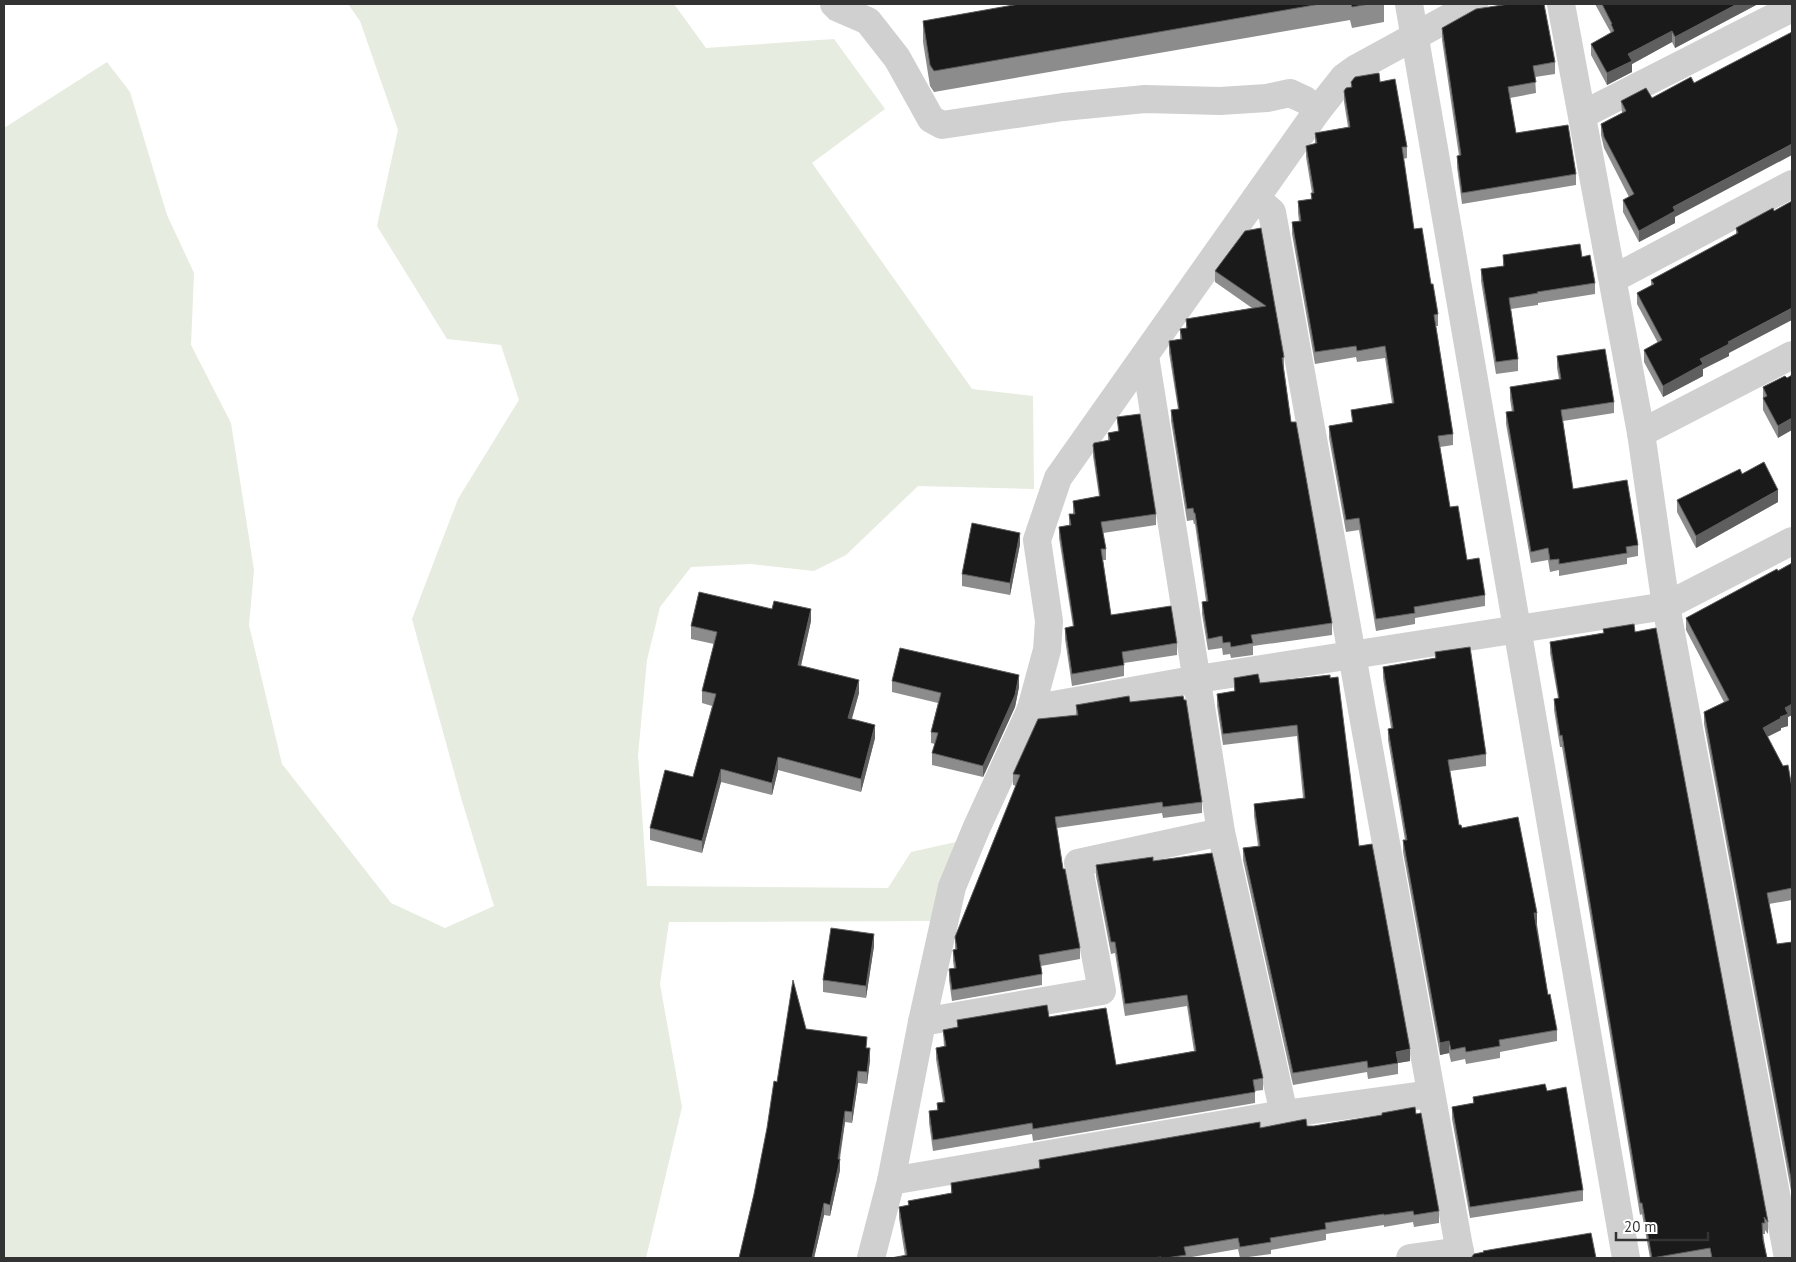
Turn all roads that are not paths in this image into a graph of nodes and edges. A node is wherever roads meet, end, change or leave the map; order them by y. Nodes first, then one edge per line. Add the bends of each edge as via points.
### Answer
1 (834, 4) edge
2 (1408, 4) edge
3 (1474, 4) edge
4 (1561, 4) edge
5 (1792, 8) edge
6 (1415, 36) junction
7 (1318, 110) junction
8 (1582, 115) junction
9 (1792, 184) edge
10 (1256, 198) junction
11 (1613, 279) junction
12 (1792, 355) edge
13 (1145, 356) junction
14 (1641, 433) junction
15 (1792, 541) edge
16 (1666, 606) junction
17 (1517, 629) junction
18 (1352, 654) junction
19 (1198, 679) junction
20 (1031, 708) junction
21 (1222, 832) junction
22 (922, 1022) junction
23 (1431, 1094) junction
24 (1284, 1114) junction
25 (891, 1181) junction
26 (1461, 1255) edge
27 (871, 1258) edge
28 (1410, 1258) edge
29 (1626, 1258) edge
30 (1788, 1258) edge

1 - 7 street via 868,21 898,58 931,119 942,125 1145,99 1220,101 1290,93
2 - 6 street
3 - 6 street
4 - 8 street
5 - 8 street
6 - 7 street via 1344,77
6 - 17 street
7 - 10 street
8 - 11 street
9 - 11 street
10 - 13 street
10 - 18 street via 1272,212
11 - 14 street
12 - 14 street
13 - 19 street
13 - 20 street via 1058,478 1037,540 1049,621 1047,650
14 - 16 street
15 - 16 street
16 - 17 street
16 - 30 street
17 - 18 street
17 - 29 street
18 - 19 street
18 - 23 street
19 - 20 street
19 - 21 street
20 - 22 street via 952,887
21 - 22 street via 1078,862 1102,991
21 - 24 street
22 - 25 street
23 - 24 street
23 - 26 street
24 - 25 street
25 - 27 street
26 - 28 street

